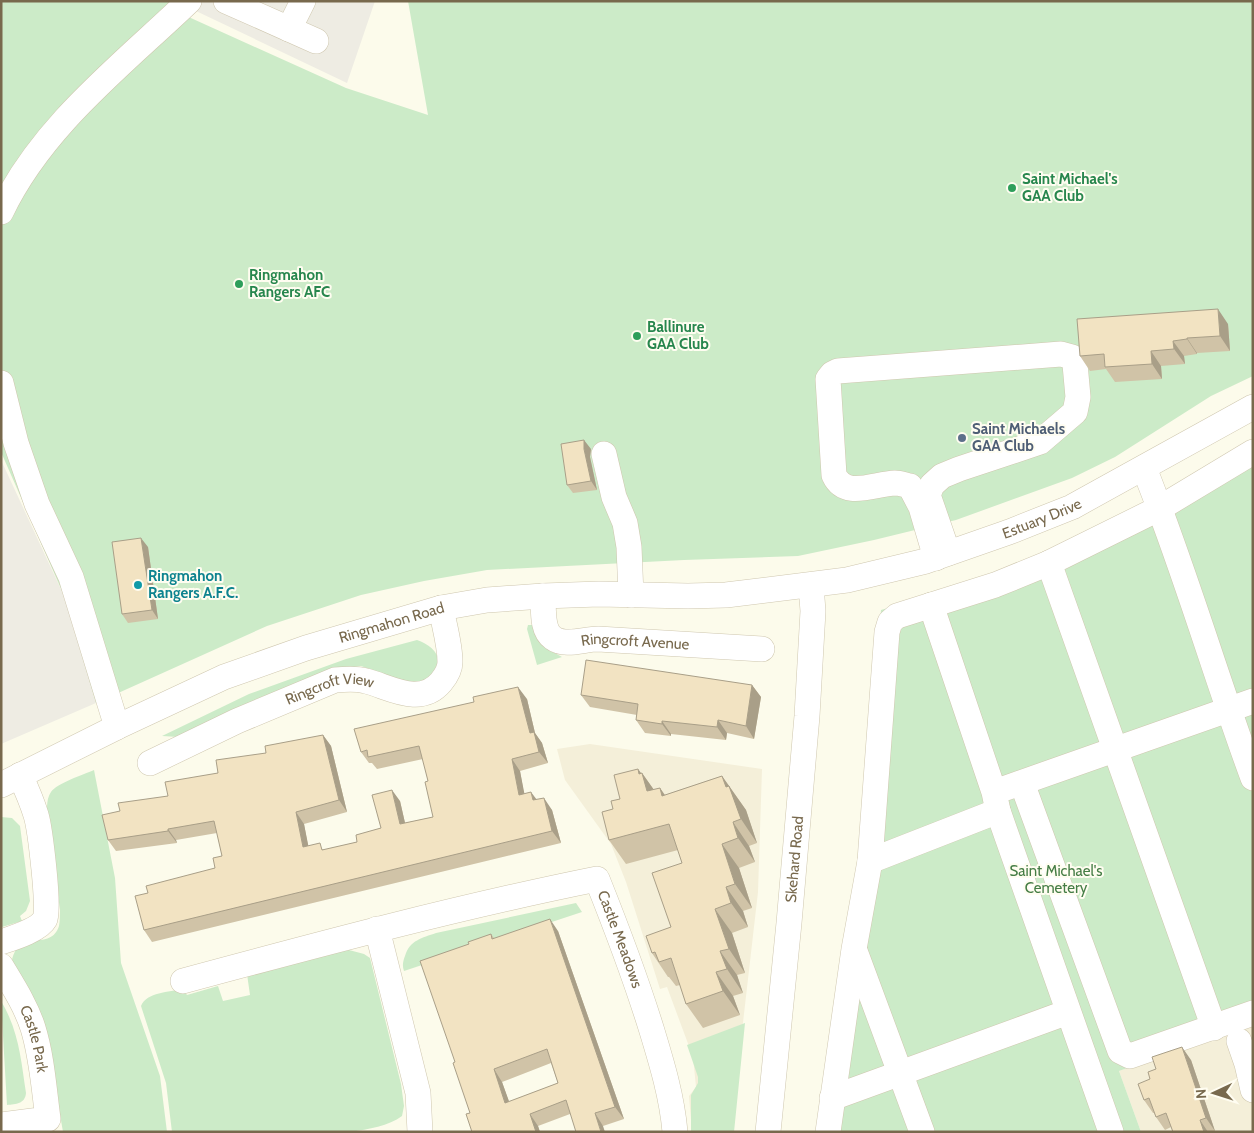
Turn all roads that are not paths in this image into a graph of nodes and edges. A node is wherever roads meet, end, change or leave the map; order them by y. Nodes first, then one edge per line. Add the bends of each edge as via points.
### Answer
1 (188, 1) edge
2 (226, 1) edge
3 (303, 1) edge
4 (289, 30) junction
5 (316, 41) dead end
6 (1, 212) edge
7 (1, 383) edge
8 (1253, 407) edge
9 (1253, 452) edge
10 (604, 454) dead end
11 (1144, 468) junction
12 (1160, 508) junction
13 (942, 555) junction
14 (1049, 564) junction
15 (811, 586) junction
16 (631, 595) junction
17 (543, 596) junction
18 (931, 605) junction
19 (442, 608) junction
20 (762, 649) dead end
21 (1253, 701) edge
22 (1228, 710) junction
23 (117, 727) junction
24 (1116, 750) junction
25 (150, 763) dead end
26 (1253, 778) edge
27 (11, 780) edge
28 (1022, 783) junction
29 (996, 802) junction
30 (870, 861) junction
31 (377, 929) junction
32 (1, 942) edge
33 (854, 949) junction
34 (1, 966) edge
35 (183, 981) dead end
36 (1068, 1012) junction
37 (1253, 1013) edge
38 (1214, 1028) junction
39 (1239, 1040) dead end
40 (1250, 1063) edge
41 (901, 1073) junction
42 (1253, 1090) edge
43 (832, 1098) junction
44 (1, 1125) edge
45 (49, 1125) edge
46 (420, 1132) edge
47 (675, 1132) edge
48 (768, 1132) edge
49 (828, 1132) edge
50 (922, 1132) edge
51 (1111, 1132) edge

1 - 6 street via 128,56 45,142
2 - 4 street
3 - 4 street
4 - 5 street
7 - 23 street via 16,443 37,504 70,577
8 - 11 street, Estuary Drive
9 - 12 street
10 - 16 street via 614,497 625,523
11 - 12 street
11 - 13 street, Estuary Drive via 1072,507
12 - 14 street
12 - 22 street
13 - 13 street via 910,486 897,483 849,489 837,482 828,379 832,374 847,371 1061,354 1072,357 1078,397 1075,412 1040,442 959,469 942,476 932,485 928,496
13 - 15 street, Estuary Drive via 882,573
14 - 18 street
14 - 24 street
15 - 16 street, Ringmahon Road via 726,595
15 - 48 street, Skehard Road via 813,611 807,716
16 - 17 street, Ringmahon Road
17 - 19 street, Ringmahon Road via 487,600
17 - 20 street, Ringcroft Avenue via 545,627 548,634 563,643 595,639
18 - 29 street
18 - 30 street via 897,616 890,622 887,632
19 - 23 street, Ringmahon Road via 306,648 224,677
19 - 25 street, Ringcroft View via 450,664 446,677 437,687 422,695 412,695 364,680 335,680 237,721
21 - 22 street
22 - 24 street
22 - 26 street
23 - 27 street, Ringmahon Road
24 - 28 street
24 - 38 street
27 - 32 street via 36,817 47,902 46,918 42,924
28 - 29 street
28 - 38 street via 1120,1052 1130,1056
29 - 30 street
29 - 36 street
30 - 33 street
31 - 35 street, Castle Meadows
31 - 46 street via 418,1093
31 - 47 street, Castle Meadows via 597,879 638,987 660,1057
33 - 41 street
33 - 43 street
34 - 45 street, Castle Park via 32,1026
36 - 41 street
36 - 51 street
37 - 38 street
39 - 40 street
40 - 42 street
41 - 43 street
41 - 50 street
43 - 49 street
44 - 45 street, Castle Park

